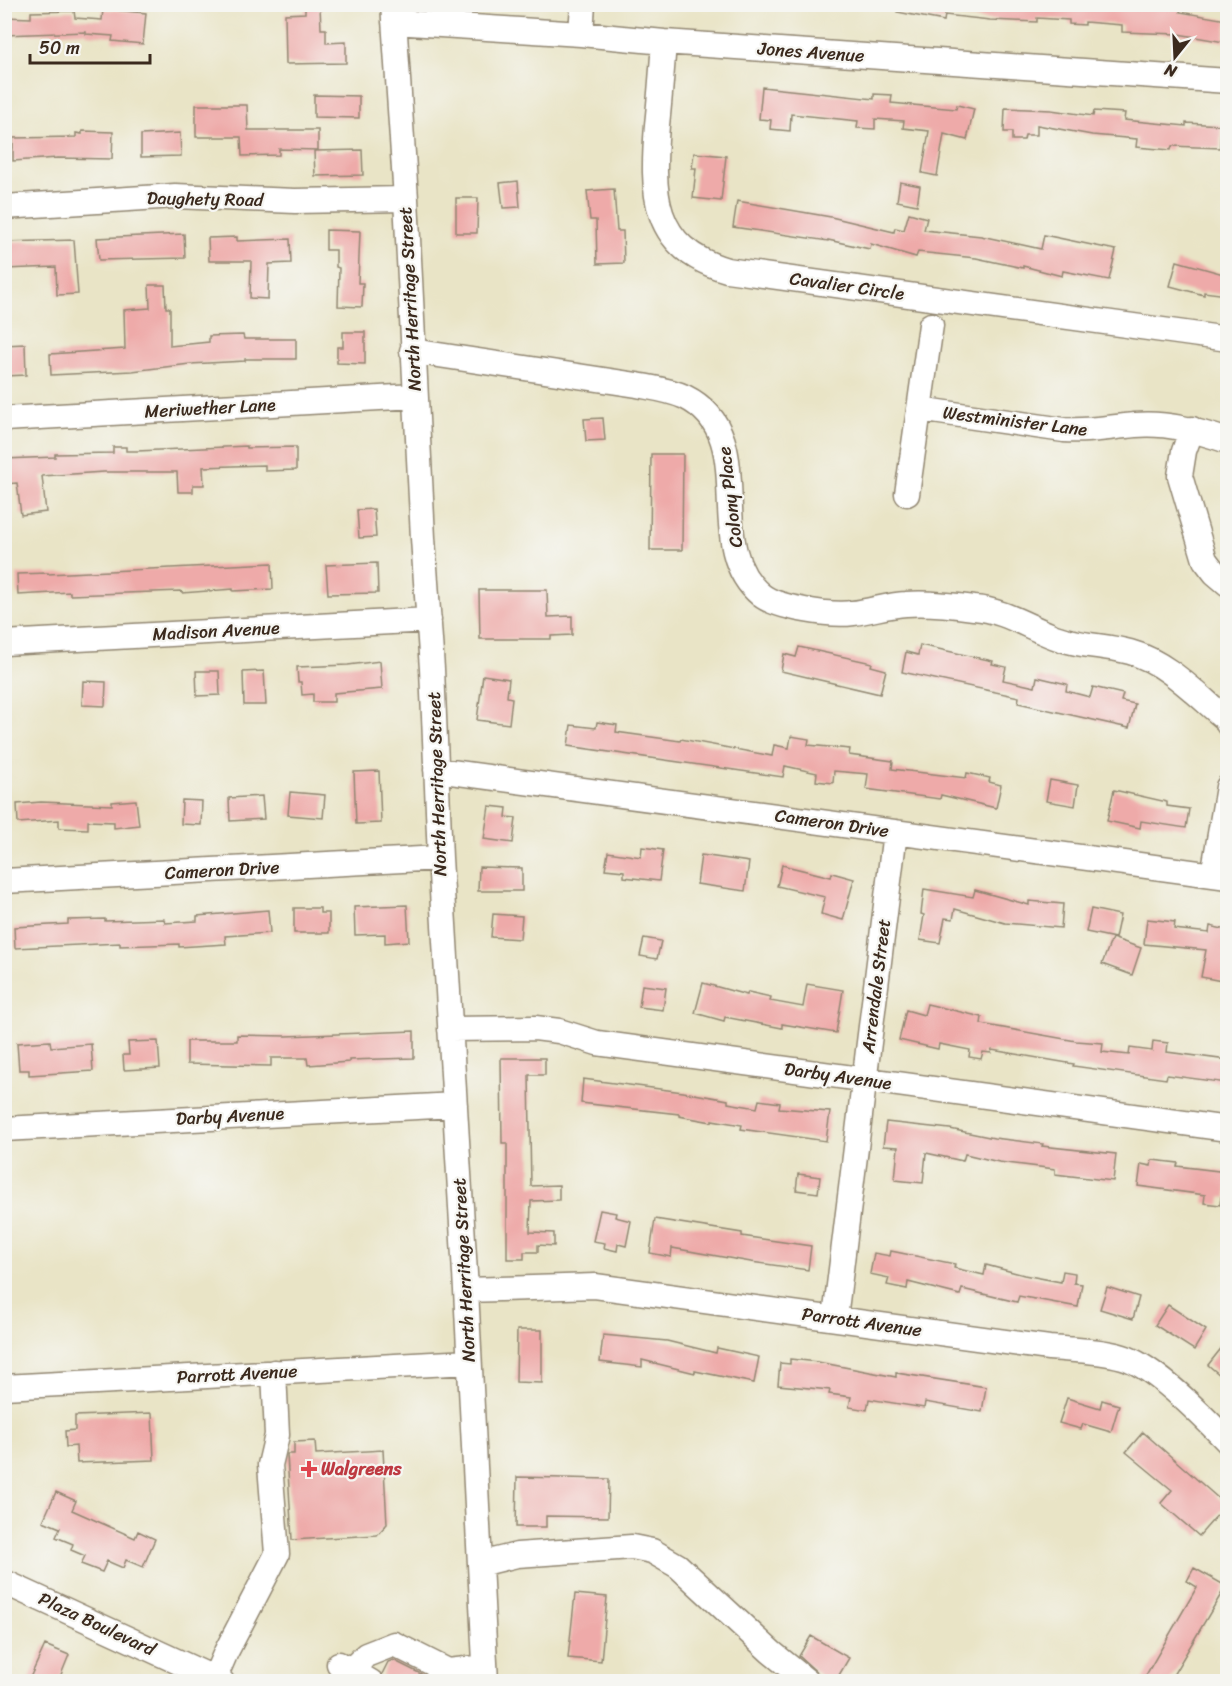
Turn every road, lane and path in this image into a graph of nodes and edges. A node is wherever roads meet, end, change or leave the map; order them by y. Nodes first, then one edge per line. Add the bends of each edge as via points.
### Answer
1 (583, 4) edge
2 (394, 13) edge
3 (581, 34) junction
4 (664, 42) junction
5 (1227, 81) edge
6 (406, 199) junction
7 (4, 207) edge
8 (931, 325) dead end
9 (1227, 339) edge
10 (412, 351) junction
11 (415, 396) junction
12 (919, 409) junction
13 (4, 419) edge
14 (1192, 429) junction
15 (1227, 441) edge
16 (907, 494) dead end
17 (1227, 584) edge
18 (429, 620) junction
19 (4, 643) edge
20 (1227, 724) edge
21 (436, 770) junction
22 (1227, 787) edge
23 (895, 832) junction
24 (440, 858) junction
25 (1220, 876) edge
26 (4, 881) edge
27 (450, 1029) junction
28 (865, 1079) junction
29 (455, 1105) junction
30 (4, 1129) edge
31 (1227, 1129) edge
32 (465, 1290) junction
33 (835, 1318) junction
34 (469, 1362) junction
35 (274, 1372) junction
36 (4, 1388) edge
37 (1227, 1442) edge
38 (480, 1564) junction
39 (4, 1582) edge
40 (350, 1674) edge
41 (485, 1674) edge
42 (448, 1676) edge
43 (217, 1680) edge
44 (808, 1682) edge

1 - 3 street
2 - 3 street, Jones Avenue
2 - 6 street, North Herritage Street
3 - 4 street, Jones Avenue
4 - 5 street, Jones Avenue
4 - 9 street, Cavalier Circle via 654,166 656,199 672,235 712,266
6 - 7 street, Daughety Road via 295,201 175,196
6 - 10 street, North Herritage Street
8 - 12 street, Westminister Lane
10 - 11 street, North Herritage Street
10 - 20 street, Colony Place via 637,385 686,397 708,416 724,441 732,542 737,559 752,585 776,604 850,614 906,604 932,604 1002,614 1050,636 1144,656 1226,719
11 - 13 street, Meriwether Lane
11 - 18 street, North Herritage Street
12 - 14 street, Westminister Lane via 1086,432 1135,425
12 - 16 street, Westminister Lane
14 - 15 street, Westminister Lane
14 - 17 street via 1180,476 1205,560
18 - 19 street, Madison Avenue
18 - 21 street, North Herritage Street
21 - 23 street, Cameron Drive
21 - 24 street, North Herritage Street
22 - 25 street
23 - 25 street, Cameron Drive
23 - 28 street, Arrendale Street
24 - 26 street, Cameron Drive
24 - 27 street, North Herritage Street
27 - 28 street, Darby Avenue via 535,1028 597,1043
27 - 29 street, North Herritage Street
28 - 31 street, Darby Avenue
28 - 33 street, Arrendale Street
29 - 30 street, Darby Avenue
29 - 32 street, North Herritage Street
32 - 33 street, Parrott Avenue via 595,1287
32 - 34 street, North Herritage Street
33 - 37 street, Parrott Avenue via 1124,1358 1153,1374
34 - 35 street, Parrott Avenue
34 - 38 street, North Herritage Street
35 - 36 street, Parrott Avenue
35 - 43 street via 277,1435 270,1465 278,1554 226,1652
38 - 41 street, North Herritage Street
38 - 44 street via 529,1555 632,1547 652,1551 678,1566
39 - 43 street, Plaza Boulevard
40 - 42 street via 366,1655 394,1644
41 - 42 street

